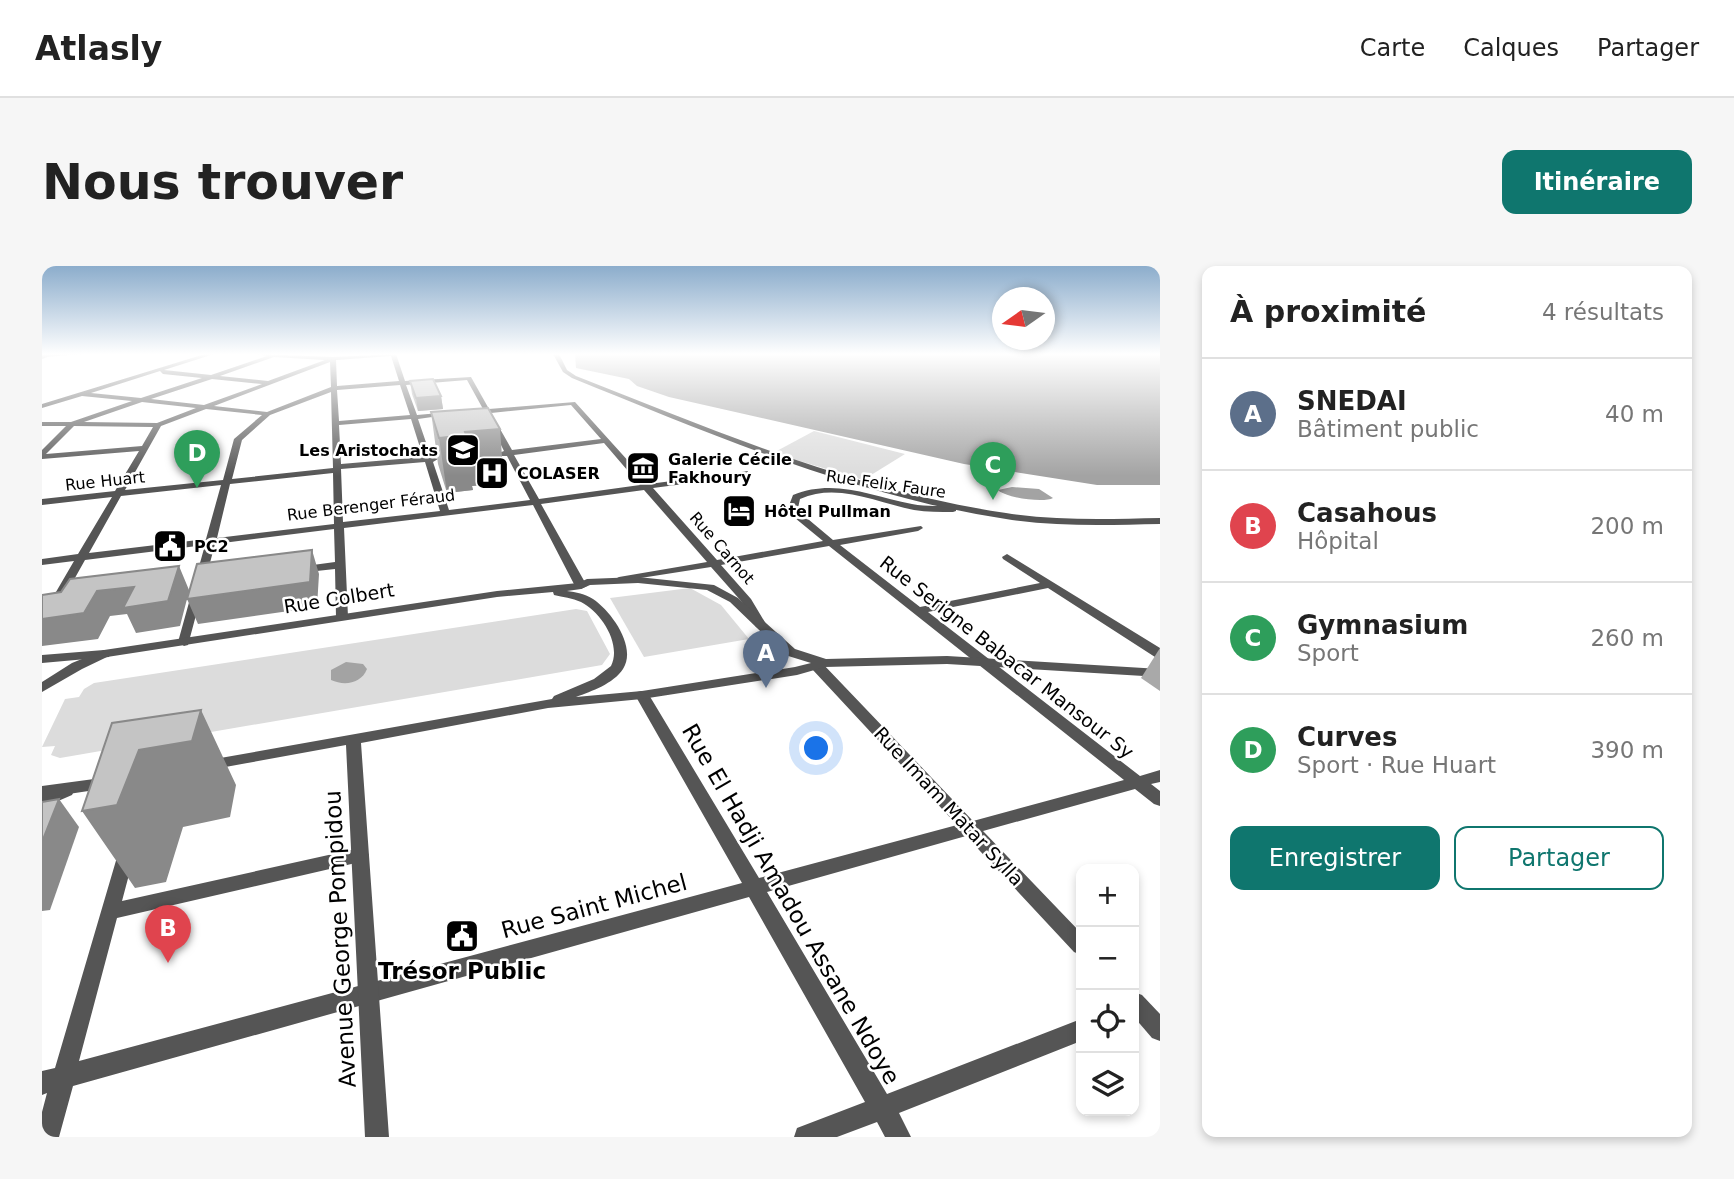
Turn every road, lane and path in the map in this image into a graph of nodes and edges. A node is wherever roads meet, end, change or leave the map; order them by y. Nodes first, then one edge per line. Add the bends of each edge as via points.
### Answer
1 (80, 395) edge
2 (89, 395) edge
3 (159, 395) edge
4 (237, 395) edge
5 (318, 395) edge
6 (335, 395) edge
7 (406, 395) edge
8 (477, 395) edge
9 (618, 395) edge
10 (143, 400) junction
11 (42, 406) edge
12 (207, 406) junction
13 (485, 411) junction
14 (473, 412) edge
15 (461, 413) edge
16 (268, 414) junction
17 (413, 416) junction
18 (335, 423) junction
19 (42, 424) edge
20 (72, 424) junction
21 (158, 425) junction
22 (606, 441) junction
23 (143, 447) junction
24 (507, 453) junction
25 (494, 454) edge
26 (42, 456) edge
27 (441, 458) edge
28 (427, 459) junction
29 (337, 469) junction
30 (745, 473) dead end
31 (225, 482) junction
32 (646, 486) junction
33 (117, 494) junction
34 (42, 502) edge
35 (536, 502) junction
36 (953, 509) junction
37 (445, 511) junction
38 (1160, 522) edge
39 (339, 524) junction
40 (918, 528) dead end
41 (210, 541) junction
42 (831, 543) junction
43 (83, 556) junction
44 (1007, 557) dead end
45 (42, 562) edge
46 (715, 563) junction
47 (340, 565) junction
48 (289, 572) edge
49 (619, 580) junction
50 (212, 582) edge
51 (199, 583) junction
52 (1050, 584) junction
53 (186, 585) dead end
54 (581, 586) junction
55 (497, 594) junction
56 (917, 611) junction
57 (342, 618) junction
58 (761, 624) junction
59 (42, 626) edge
60 (184, 642) junction
61 (104, 654) junction
62 (1160, 654) edge
63 (42, 659) edge
64 (983, 662) junction
65 (821, 664) junction
66 (1160, 673) edge
67 (42, 688) edge
68 (642, 695) junction
69 (548, 704) junction
70 (353, 738) junction
71 (192, 768) edge
72 (1160, 776) edge
73 (120, 781) edge
74 (1137, 782) junction
75 (66, 791) junction
76 (42, 792) edge
77 (1160, 800) edge
78 (42, 802) edge
79 (970, 828) junction
80 (130, 838) dead end
81 (360, 855) junction
82 (754, 888) junction
83 (109, 912) junction
84 (1076, 941) edge
85 (368, 993) junction
86 (1139, 1009) edge
87 (1160, 1030) edge
88 (1076, 1032) edge
89 (63, 1077) junction
90 (42, 1083) edge
91 (881, 1108) junction
92 (47, 1137) edge
93 (377, 1137) edge
94 (806, 1137) edge
95 (898, 1137) edge

1 - 11 street
2 - 10 street
3 - 10 street
4 - 12 street
5 - 16 street
6 - 18 street
7 - 17 street
8 - 13 street
9 - 36 street via 760,451
10 - 12 street
10 - 20 street
12 - 16 street
12 - 21 street
13 - 14 street
13 - 22 street, Rue Carnot via 571,402
13 - 24 street
15 - 17 street
16 - 31 street via 238,439
17 - 18 street
17 - 28 street
18 - 29 street
19 - 20 street
20 - 21 street
20 - 26 street
21 - 23 street
22 - 24 street
22 - 32 street, Rue Carnot
23 - 26 street
23 - 33 street
24 - 25 street
24 - 35 street
27 - 28 street, Rue Huart
28 - 29 street, Rue Huart
28 - 37 street
29 - 31 street, Rue Huart
29 - 39 street
30 - 32 street, Rue Berenger Féraud
31 - 33 street, Rue Huart
31 - 41 street
32 - 35 street, Rue Berenger Féraud
32 - 46 street, Rue Carnot
33 - 34 street, Rue Huart
33 - 43 street
35 - 37 street, Rue Berenger Féraud
35 - 54 street
36 - 38 street via 1064,524
36 - 42 street, Rue Felix Faure via 835,491 811,491 796,497 793,508 798,516
37 - 39 street, Rue Berenger Féraud
39 - 41 street, Rue Berenger Féraud
39 - 47 street
40 - 42 street
41 - 43 street, Rue Berenger Féraud
41 - 51 street
42 - 46 street
42 - 56 street, Rue Serigne Babacar Mansour Sy
43 - 45 street, Rue Berenger Féraud
43 - 59 street via 64,600
44 - 52 street
46 - 49 street
46 - 58 street, Rue Carnot
47 - 48 street
47 - 57 street
49 - 54 street, Rue Colbert
49 - 58 street via 710,587 734,600
50 - 51 street
51 - 53 street
51 - 60 street
52 - 56 street
52 - 62 street
54 - 55 street, Rue Colbert
55 - 57 street, Rue Colbert
55 - 69 street via 579,597 599,609 619,644 618,667
56 - 64 street, Rue Serigne Babacar Mansour Sy
57 - 60 street, Rue Colbert
58 - 65 street via 781,645
60 - 61 street, Rue Colbert
61 - 63 street
61 - 67 street
64 - 65 street
64 - 66 street
64 - 74 street, Rue Serigne Babacar Mansour Sy
65 - 68 street
65 - 79 street, Rue Imam Matar Sylla
68 - 69 street
68 - 82 street, Rue El Hadji Amadou Assane Ndoye
69 - 70 street
70 - 71 street
70 - 81 street, Avenue George Pompidou
72 - 74 street, Rue Saint Michel
73 - 75 street
74 - 77 street, Rue Serigne Babacar Mansour Sy
74 - 79 street, Rue Saint Michel
75 - 76 street
75 - 78 street
79 - 82 street, Rue Saint Michel
79 - 84 street, Rue Imam Matar Sylla
80 - 83 street
81 - 83 street
81 - 85 street, Avenue George Pompidou
82 - 85 street, Rue Saint Michel
82 - 91 street, Rue El Hadji Amadou Assane Ndoye
83 - 89 street
85 - 89 street, Rue Saint Michel
85 - 93 street, Avenue George Pompidou
86 - 87 street
88 - 91 street
89 - 90 street, Rue Saint Michel
89 - 92 street
91 - 94 street
91 - 95 street, Rue El Hadji Amadou Assane Ndoye

